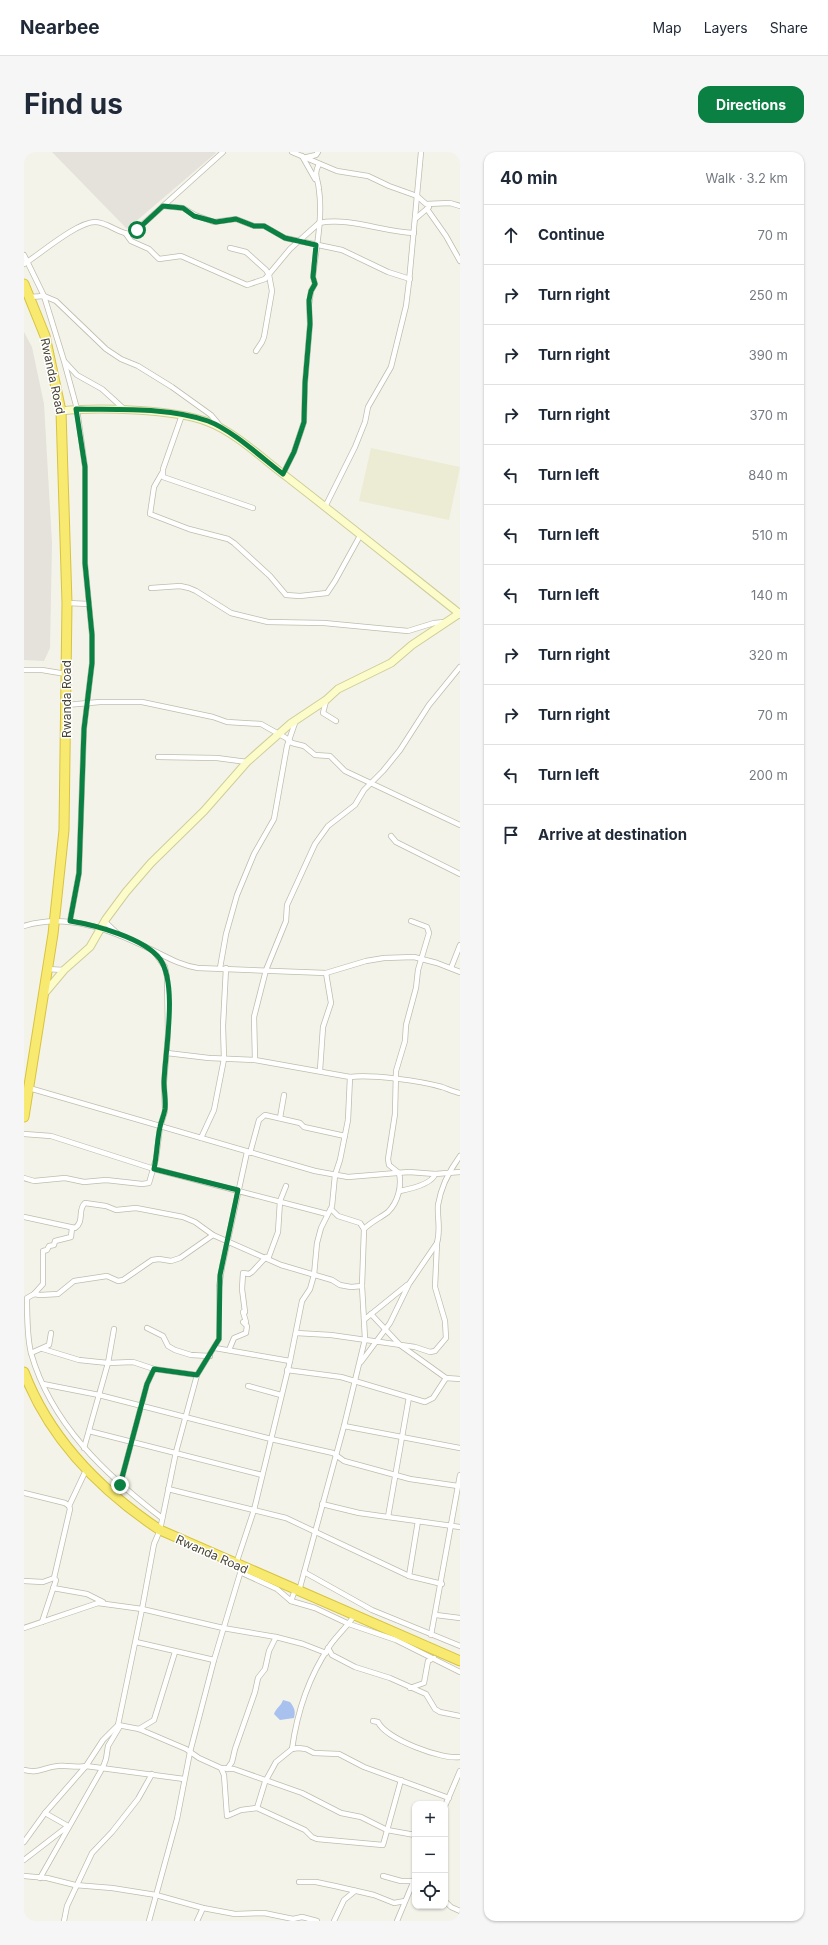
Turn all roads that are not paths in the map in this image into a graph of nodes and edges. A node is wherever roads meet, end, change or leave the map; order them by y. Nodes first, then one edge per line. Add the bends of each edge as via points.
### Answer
1 (223, 152) edge
2 (292, 152) edge
3 (318, 152) edge
4 (421, 152) edge
5 (299, 154) junction
6 (307, 158) junction
7 (319, 164) junction
8 (316, 181) junction
9 (417, 196) junction
10 (432, 205) junction
11 (163, 206) junction
12 (460, 206) edge
13 (427, 209) junction
14 (415, 219) junction
15 (319, 223) junction
16 (414, 233) junction
17 (126, 234) junction
18 (300, 241) junction
19 (316, 245) junction
20 (230, 248) dead end
21 (24, 255) edge
22 (460, 261) edge
23 (26, 263) edge
24 (269, 275) junction
25 (410, 279) junction
26 (24, 284) edge
27 (44, 296) junction
28 (30, 297) junction
29 (256, 351) dead end
30 (64, 361) junction
31 (76, 409) junction
32 (126, 410) junction
33 (61, 411) junction
34 (182, 415) junction
35 (222, 429) junction
36 (162, 473) junction
37 (283, 474) junction
38 (325, 507) junction
39 (253, 508) dead end
40 (361, 534) junction
41 (151, 588) dead end
42 (67, 603) junction
43 (89, 604) junction
44 (460, 613) edge
45 (445, 622) junction
46 (460, 667) edge
47 (24, 670) edge
48 (66, 674) junction
49 (326, 700) junction
50 (87, 703) junction
51 (66, 705) junction
52 (297, 719) junction
53 (336, 721) dead end
54 (277, 734) junction
55 (289, 740) junction
56 (158, 757) dead end
57 (246, 762) junction
58 (371, 784) junction
59 (460, 825) edge
60 (391, 836) dead end
61 (460, 874) edge
62 (70, 921) junction
63 (104, 921) junction
64 (411, 921) dead end
65 (54, 922) junction
66 (24, 926) edge
67 (99, 929) junction
68 (119, 935) junction
69 (460, 945) edge
70 (151, 949) junction
71 (422, 958) junction
72 (220, 968) junction
73 (226, 968) junction
74 (451, 968) junction
75 (47, 969) junction
76 (64, 970) junction
77 (266, 970) junction
78 (460, 972) edge
79 (326, 973) junction
80 (43, 995) junction
81 (168, 1053) junction
82 (224, 1059) junction
83 (255, 1060) junction
84 (320, 1070) junction
85 (350, 1077) junction
86 (396, 1080) junction
87 (29, 1088) junction
88 (460, 1093) edge
89 (284, 1095) dead end
90 (24, 1117) edge
91 (280, 1118) junction
92 (160, 1127) junction
93 (24, 1134) edge
94 (346, 1136) junction
95 (201, 1138) junction
96 (248, 1152) junction
97 (460, 1156) edge
98 (154, 1169) junction
99 (448, 1172) junction
100 (460, 1172) edge
101 (399, 1173) junction
102 (435, 1174) junction
103 (335, 1175) junction
104 (24, 1178) edge
105 (286, 1186) dead end
106 (238, 1190) junction
107 (400, 1190) junction
108 (280, 1201) junction
109 (331, 1209) junction
110 (327, 1214) junction
111 (24, 1217) edge
112 (72, 1228) junction
113 (364, 1229) junction
114 (213, 1235) junction
115 (226, 1241) junction
116 (437, 1242) junction
117 (267, 1258) junction
118 (314, 1275) junction
119 (408, 1284) junction
120 (362, 1286) junction
121 (34, 1294) junction
122 (25, 1299) edge
123 (371, 1314) junction
124 (365, 1319) junction
125 (147, 1328) dead end
126 (114, 1329) dead end
127 (386, 1330) junction
128 (51, 1333) dead end
129 (296, 1333) junction
130 (365, 1339) junction
131 (377, 1342) junction
132 (400, 1345) junction
133 (215, 1348) junction
134 (43, 1349) junction
135 (230, 1350) junction
136 (31, 1353) junction
137 (210, 1356) junction
138 (290, 1361) junction
139 (108, 1363) junction
140 (360, 1364) junction
141 (154, 1369) junction
142 (287, 1370) junction
143 (24, 1372) edge
144 (197, 1375) junction
145 (446, 1378) junction
146 (460, 1379) edge
147 (355, 1382) junction
148 (43, 1384) junction
149 (248, 1386) dead end
150 (99, 1395) junction
151 (281, 1395) junction
152 (408, 1397) junction
153 (142, 1406) junction
154 (186, 1416) junction
155 (344, 1426) junction
156 (89, 1431) junction
157 (402, 1436) junction
158 (271, 1439) junction
159 (133, 1442) junction
160 (84, 1448) junction
161 (460, 1448) edge
162 (176, 1452) junction
163 (336, 1455) junction
164 (86, 1470) junction
165 (262, 1475) junction
166 (460, 1475) edge
167 (394, 1476) junction
168 (120, 1485) junction
169 (458, 1486) junction
170 (168, 1489) junction
171 (24, 1494) edge
172 (322, 1504) junction
173 (70, 1506) junction
174 (254, 1510) junction
175 (388, 1517) junction
176 (162, 1518) junction
177 (418, 1521) junction
178 (452, 1526) junction
179 (460, 1527) edge
180 (160, 1530) junction
181 (315, 1531) junction
182 (239, 1568) junction
183 (304, 1572) junction
184 (409, 1576) junction
185 (54, 1578) junction
186 (24, 1581) edge
187 (442, 1584) junction
188 (53, 1588) junction
189 (297, 1590) junction
190 (291, 1601) junction
191 (104, 1602) junction
192 (142, 1609) junction
193 (436, 1615) junction
194 (460, 1618) edge
195 (351, 1620) junction
196 (42, 1622) junction
197 (24, 1628) edge
198 (223, 1628) junction
199 (431, 1635) junction
200 (276, 1637) junction
201 (136, 1642) junction
202 (460, 1646) edge
203 (328, 1648) junction
204 (175, 1652) junction
205 (326, 1653) junction
206 (434, 1658) junction
207 (214, 1660) junction
208 (460, 1661) edge
209 (460, 1672) edge
210 (410, 1688) junction
211 (460, 1716) edge
212 (373, 1721) dead end
213 (119, 1726) junction
214 (138, 1729) junction
215 (292, 1749) junction
216 (190, 1752) junction
217 (460, 1757) edge
218 (86, 1766) junction
219 (103, 1767) junction
220 (221, 1768) junction
221 (227, 1769) junction
222 (24, 1770) edge
223 (460, 1771) edge
224 (152, 1774) junction
225 (184, 1779) junction
226 (401, 1780) junction
227 (265, 1782) junction
228 (455, 1784) junction
229 (460, 1787) edge
230 (449, 1798) junction
231 (448, 1801) edge
232 (258, 1808) junction
233 (45, 1813) junction
234 (68, 1826) junction
235 (388, 1830) junction
236 (412, 1834) edge
237 (24, 1842) edge
238 (24, 1860) edge
239 (24, 1876) edge
240 (383, 1876) dead end
241 (40, 1878) junction
242 (412, 1880) edge
243 (299, 1882) dead end
244 (75, 1885) junction
245 (412, 1886) edge
246 (355, 1891) junction
247 (156, 1895) junction
248 (405, 1901) junction
249 (448, 1904) edge
250 (203, 1908) junction
251 (460, 1911) edge
252 (64, 1921) edge
253 (149, 1921) edge
254 (197, 1921) edge
255 (317, 1921) edge
256 (334, 1921) edge
257 (397, 1921) edge

1 - 11 street
2 - 5 street
3 - 6 street
4 - 9 street
5 - 6 street
5 - 8 street
6 - 7 street
7 - 8 street via 315,173
7 - 9 street via 349,174 368,176
8 - 15 street via 319,191
9 - 10 street via 426,204
9 - 14 street
10 - 12 street via 450,203
10 - 13 street
11 - 17 street via 132,234
11 - 18 street via 183,208 194,216 216,222 236,219 254,226 264,226 283,237
13 - 14 street
13 - 22 street
14 - 16 street
15 - 16 street via 354,223 388,231
15 - 18 street
15 - 19 street
16 - 25 street
17 - 23 street via 102,223 87,223
17 - 24 street via 131,241 149,250 159,260 181,256 245,284 259,282
18 - 19 street
18 - 24 street via 277,263
19 - 25 street via 342,250 388,272
19 - 37 street via 313,277 315,284 310,293 309,305 304,422
20 - 24 street via 246,252
21 - 23 street
23 - 27 street
24 - 29 street via 272,286 271,299 262,342
25 - 38 street via 389,373 368,407 356,447
26 - 28 highway, Rwanda Road
27 - 28 street
27 - 30 street
27 - 35 street via 56,301 117,357 143,369 202,408
28 - 33 highway, Rwanda Road via 49,350
30 - 31 street
30 - 32 street via 77,375 102,389
31 - 32 street
31 - 33 street
31 - 43 street via 85,467 85,563
32 - 34 street
33 - 42 highway, Rwanda Road
34 - 35 street via 209,422
34 - 36 street
35 - 37 street
36 - 39 street via 165,479
36 - 40 street via 154,487 150,514 188,529 228,539 270,576 286,594 300,596 327,593
37 - 38 street
38 - 40 street
40 - 44 street
41 - 45 street via 188,588 231,613 268,622 324,623 408,631
42 - 43 street
42 - 48 highway, Rwanda Road
43 - 50 street via 92,663
44 - 45 street
45 - 49 street via 390,663 342,687
46 - 58 street via 429,705 400,750
47 - 48 street
48 - 51 highway, Rwanda Road
49 - 52 street
49 - 53 street via 323,713
50 - 51 street
50 - 54 street via 145,703 228,722 261,724
50 - 62 street via 81,855
51 - 65 highway, Rwanda Road via 64,830
52 - 54 street
52 - 55 street
54 - 55 street
54 - 57 street
55 - 58 street via 304,746 315,755 330,756 344,771
55 - 72 street via 274,820 254,854 237,895
56 - 57 street via 218,758
57 - 63 street via 204,811 143,872
58 - 59 street
58 - 77 street via 355,805 319,835 287,905 286,921
60 - 61 street via 396,842
62 - 65 street
62 - 67 street
63 - 67 street
63 - 68 street
64 - 71 street via 429,930
65 - 66 street
65 - 75 highway, Rwanda Road
67 - 68 street
67 - 76 street via 86,950
68 - 70 street
69 - 74 street
70 - 72 street via 182,965
70 - 81 street via 165,967 167,977
71 - 74 street
71 - 79 street via 378,959
71 - 86 street
72 - 73 street
73 - 77 street
73 - 82 street via 223,1011
74 - 78 street
75 - 76 street
75 - 80 highway, Rwanda Road
76 - 80 street
77 - 79 street
77 - 83 street via 254,1016
79 - 84 street via 331,1003 322,1027
80 - 87 highway, Rwanda Road
81 - 82 street
81 - 92 street via 164,1083 165,1111
82 - 83 street
82 - 95 street via 214,1110
83 - 84 street via 303,1070
84 - 85 street
85 - 86 street
85 - 94 street
86 - 88 street via 442,1087
86 - 101 street via 395,1114 388,1159 389,1165
87 - 90 highway, Rwanda Road
87 - 92 street
89 - 91 street
91 - 94 street via 300,1123 304,1127
91 - 96 street via 265,1115 261,1118
92 - 95 street
92 - 98 street
93 - 98 street via 51,1136
94 - 103 street
95 - 96 street
96 - 103 street
96 - 106 street
97 - 99 street
98 - 104 street via 149,1183 146,1184 106,1180 84,1182 70,1178 40,1181
98 - 106 street
99 - 100 street
99 - 102 street
99 - 116 street via 438,1205 440,1227
101 - 102 street
101 - 103 street via 348,1177
101 - 107 street
102 - 107 street via 432,1179 415,1187
103 - 109 street
105 - 108 street
106 - 108 street
106 - 115 street
107 - 113 street via 388,1211
108 - 110 street
108 - 117 street via 279,1227
109 - 110 street
109 - 113 street via 338,1216 360,1223
110 - 118 street via 317,1243
111 - 112 street
112 - 114 street via 79,1225 82,1206 88,1203 116,1210 136,1208 183,1217 196,1222
112 - 121 street via 71,1237 55,1241 54,1245 43,1251 43,1284
113 - 120 street
114 - 115 street
114 - 121 street via 180,1258 171,1261 152,1260 123,1280 118,1281 107,1276 74,1281 58,1294
115 - 117 street
115 - 133 street via 219,1287 219,1339
116 - 119 street
116 - 132 street via 435,1287 445,1321 446,1338 435,1351 430,1352
117 - 118 street
117 - 135 street via 249,1274 243,1273 242,1312 246,1322 243,1322 247,1326 246,1333 234,1338
118 - 120 street via 340,1285
118 - 129 street via 310,1289 302,1301
119 - 123 street
119 - 127 street
120 - 124 street
121 - 122 street
122 - 136 street
123 - 124 street
123 - 127 street
124 - 130 street
125 - 137 street via 162,1336 168,1346 175,1350 191,1355
126 - 139 street
127 - 131 street
127 - 132 street
128 - 134 street via 50,1344
129 - 130 street
129 - 138 street
130 - 131 street
130 - 140 street
131 - 132 street
131 - 140 street
132 - 145 street
133 - 135 street
133 - 137 street
134 - 136 street
134 - 139 street via 72,1358
135 - 138 street
136 - 148 street
137 - 144 street
138 - 142 street
139 - 141 street via 133,1362
139 - 150 street
140 - 147 street
141 - 144 street
141 - 153 street via 148,1380
142 - 147 street via 341,1377
142 - 151 street
143 - 164 highway, Rwanda Road via 46,1418 67,1449
144 - 154 street
145 - 146 street
145 - 152 street via 433,1398 428,1401 421,1402
147 - 152 street
147 - 155 street
148 - 150 street
148 - 160 street via 64,1422
149 - 151 street
150 - 153 street
150 - 156 street
151 - 158 street
152 - 157 street
153 - 154 street
153 - 159 street
154 - 158 street
154 - 162 street
155 - 157 street
155 - 163 street
156 - 159 street
156 - 160 street
157 - 161 street
157 - 167 street
158 - 163 street
158 - 165 street
159 - 162 street
159 - 168 street
160 - 168 street
162 - 165 street
162 - 170 street
163 - 167 street via 340,1460
163 - 172 street
164 - 173 street
164 - 180 highway, Rwanda Road via 116,1498
165 - 174 street
166 - 169 street
167 - 169 street
167 - 175 street
168 - 176 street
169 - 178 street
170 - 174 street
170 - 176 street
171 - 173 street
172 - 175 street
172 - 181 street
173 - 185 street
174 - 181 street via 286,1518
174 - 182 street
175 - 177 street
176 - 180 street
177 - 178 street
177 - 184 street
178 - 179 street
178 - 187 street
180 - 182 highway, Rwanda Road
180 - 192 street via 154,1544
181 - 183 street
181 - 184 street
182 - 189 highway, Rwanda Road
182 - 190 street via 264,1585 277,1589
182 - 198 street
183 - 189 street
183 - 199 street via 360,1604
184 - 187 street
185 - 186 street via 43,1582
185 - 188 street via 56,1580
187 - 193 street
188 - 191 street via 87,1594
188 - 196 street
189 - 190 street
189 - 195 highway, Rwanda Road
190 - 195 street
191 - 192 street
191 - 196 street
192 - 198 street
192 - 201 street
193 - 194 street
193 - 199 street
195 - 203 street
195 - 206 street
195 - 208 highway, Rwanda Road
196 - 197 street
198 - 200 street
198 - 207 street
199 - 202 street
200 - 205 street
200 - 221 street via 265,1669 258,1678 232,1763
201 - 204 street
201 - 213 street
203 - 205 street
203 - 210 street via 332,1655 359,1669 390,1678
204 - 207 street
204 - 214 street via 154,1720
205 - 215 street via 309,1682
206 - 209 street
206 - 210 street via 428,1661 424,1683
207 - 216 street
210 - 211 street via 426,1694 440,1712
212 - 217 street via 418,1748 444,1757
213 - 214 street
213 - 218 street via 103,1740
213 - 219 street via 108,1746
214 - 216 street
215 - 226 street via 339,1754 364,1767
215 - 227 street via 278,1760
216 - 220 street
216 - 225 street
218 - 219 street
218 - 222 street via 56,1766 38,1772
218 - 233 street
219 - 224 street
219 - 234 street
220 - 221 street
220 - 232 street via 224,1775 226,1816 241,1810
221 - 227 street via 234,1769
223 - 228 street
224 - 225 street
224 - 244 street via 138,1799 92,1853
225 - 247 street
226 - 230 street
226 - 235 street
227 - 232 street
227 - 235 street via 302,1793 341,1813 361,1817
228 - 229 street
228 - 230 street
230 - 231 street
232 - 235 street via 305,1830 317,1839 383,1845
233 - 234 street
233 - 237 street
234 - 238 street
234 - 241 street
235 - 236 street
239 - 241 street
240 - 242 street via 401,1881
241 - 244 street
243 - 246 street via 316,1882
244 - 247 street
244 - 252 street
245 - 248 street
246 - 248 street via 374,1895 394,1904
246 - 256 street via 344,1900
247 - 250 street
247 - 253 street
248 - 257 street
249 - 251 street
250 - 254 street
250 - 255 street via 235,1914 264,1913

